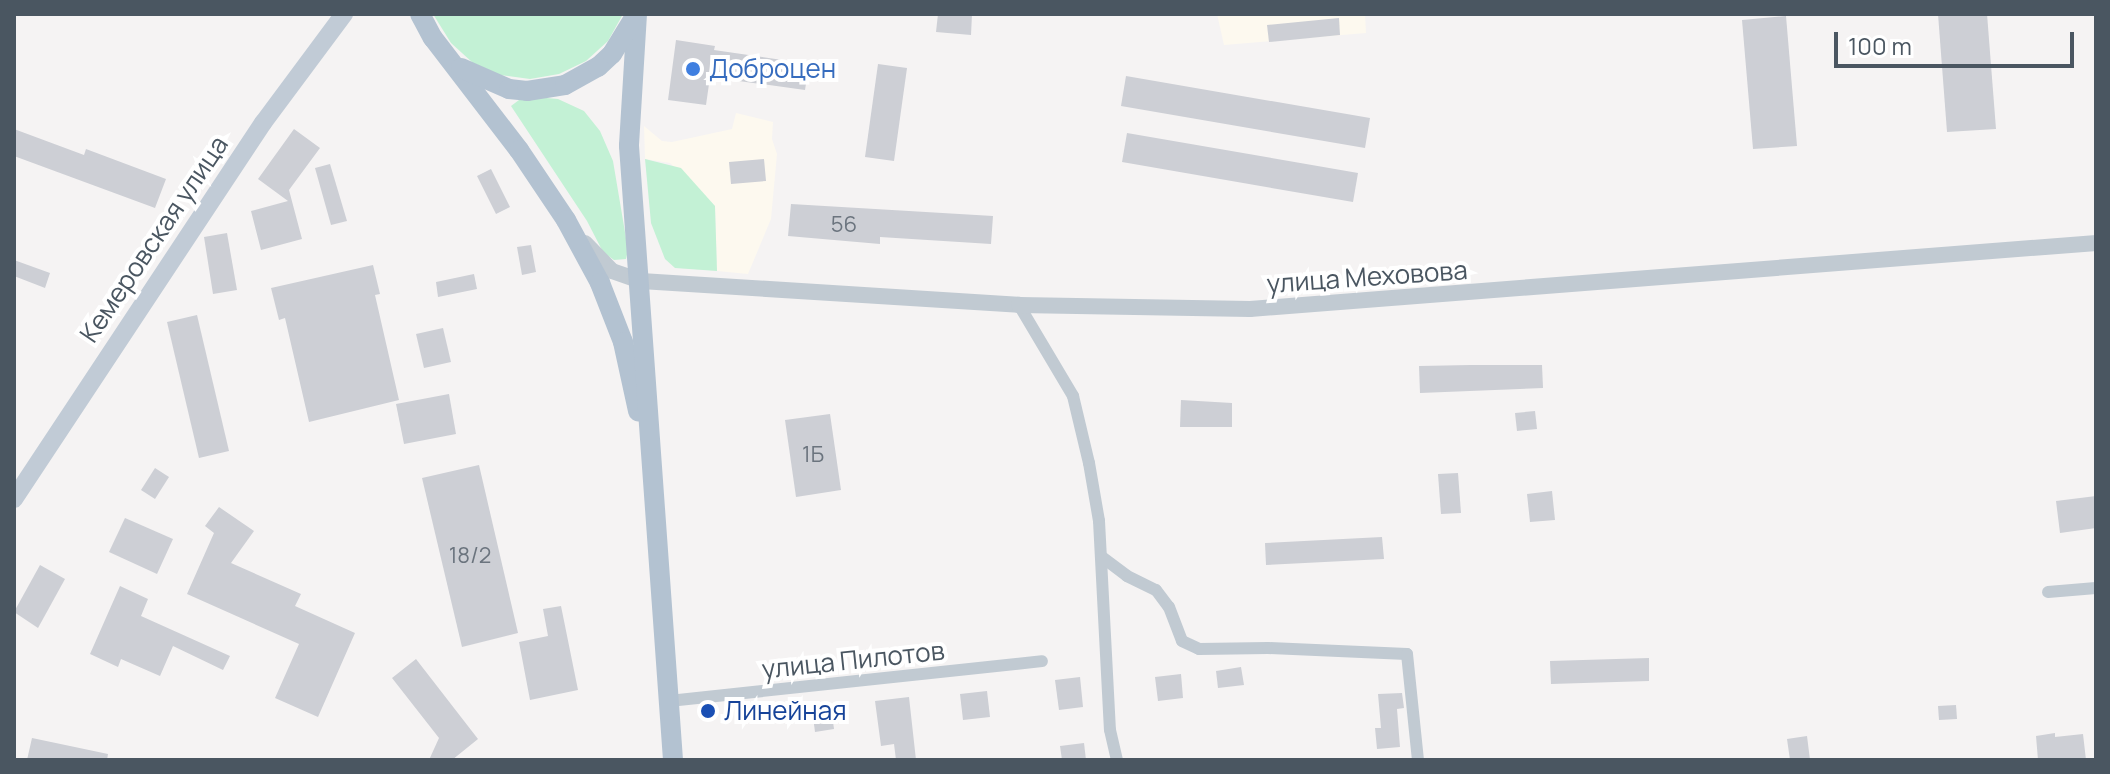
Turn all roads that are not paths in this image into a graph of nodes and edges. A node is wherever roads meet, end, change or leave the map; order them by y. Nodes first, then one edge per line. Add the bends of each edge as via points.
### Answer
1 (344, 14) edge
2 (636, 14) edge
3 (422, 17) edge
4 (444, 52) junction
5 (566, 220) junction
6 (2096, 243) edge
7 (641, 281) junction
8 (1019, 305) junction
9 (14, 499) edge
10 (654, 518) junction
11 (1102, 557) junction
12 (2096, 588) edge
13 (2048, 592) dead end
14 (1042, 661) dead end
15 (669, 701) junction
16 (673, 760) edge
17 (1117, 760) edge
18 (1418, 760) edge

1 - 9 main road, Кемеровская улица via 263,123
2 - 4 main road via 624,39 598,67 546,89 490,84
2 - 7 main road via 629,146
3 - 4 main road
4 - 5 main road
5 - 7 street via 612,271
5 - 10 main road via 600,283 623,342
6 - 8 street, улица Меховова via 1339,305
7 - 8 street, улица Меховова
7 - 10 main road
8 - 11 street via 1073,396
10 - 15 main road
11 - 17 street via 1110,730
11 - 18 street via 1156,590 1182,641 1199,649 1407,654
12 - 13 street
14 - 15 street, улица Пилотов
15 - 16 main road

